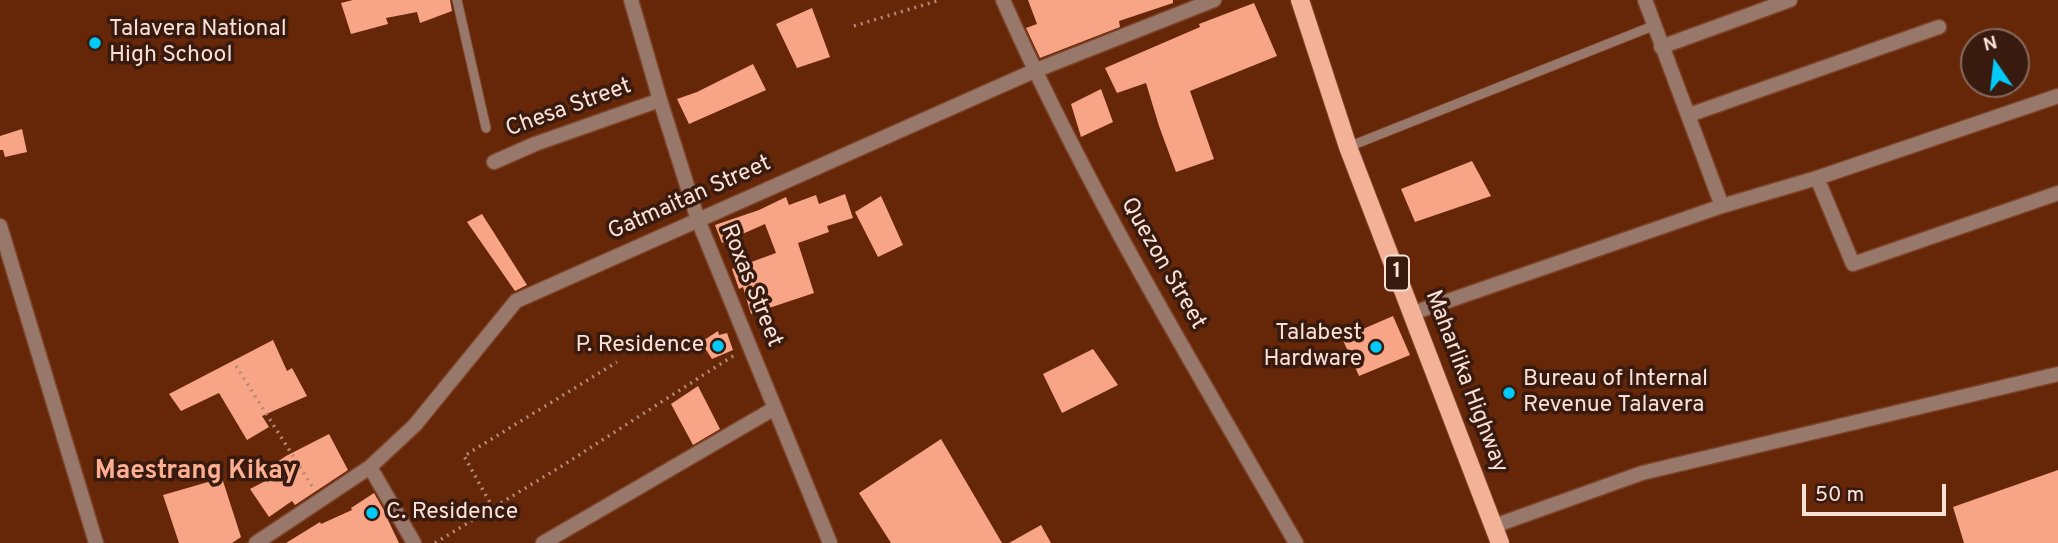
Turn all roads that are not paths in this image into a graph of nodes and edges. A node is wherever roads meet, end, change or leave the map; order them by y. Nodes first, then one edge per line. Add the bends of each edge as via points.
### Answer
1 (457, 0) edge
2 (631, 0) edge
3 (1003, 0) edge
4 (1214, 0) edge
5 (1300, 0) edge
6 (1645, 0) edge
7 (1790, 0) edge
8 (1653, 26) junction
9 (1939, 27) dead end
10 (1661, 47) junction
11 (1034, 71) junction
12 (2058, 96) edge
13 (660, 100) junction
14 (1689, 115) junction
15 (486, 128) dead end
16 (1349, 146) junction
17 (494, 162) dead end
18 (1817, 178) junction
19 (2058, 193) edge
20 (1721, 206) junction
21 (698, 220) junction
22 (0, 226) edge
23 (1413, 313) junction
24 (2058, 374) edge
25 (775, 408) junction
26 (370, 467) junction
27 (1497, 535) edge
28 (96, 543) edge
29 (256, 543) edge
30 (414, 543) edge
31 (543, 543) edge
32 (830, 543) edge
33 (1296, 543) edge

1 - 15 lane
2 - 13 street, Roxas Street
3 - 11 street, Quezon Street
4 - 11 street, Gatmaitan Street
5 - 16 main road, Maharlika Highway / 1
6 - 8 street
7 - 10 street
8 - 10 street
8 - 16 lane
9 - 14 street
10 - 14 street
11 - 21 street, Gatmaitan Street
11 - 33 street, Quezon Street via 1105,210
12 - 18 street
13 - 17 street, Chesa Street
13 - 21 street, Roxas Street
14 - 20 street
16 - 23 main road, Maharlika Highway / 1
18 - 19 street via 1853,264
18 - 20 street
20 - 23 street
21 - 25 street, Roxas Street
21 - 26 street, Gatmaitan Street via 516,301 415,425
22 - 28 street
23 - 27 main road, Maharlika Highway / 1
24 - 27 street via 1642,473
25 - 31 street
25 - 32 street, Roxas Street
26 - 29 street, Gatmaitan Street
26 - 30 street

